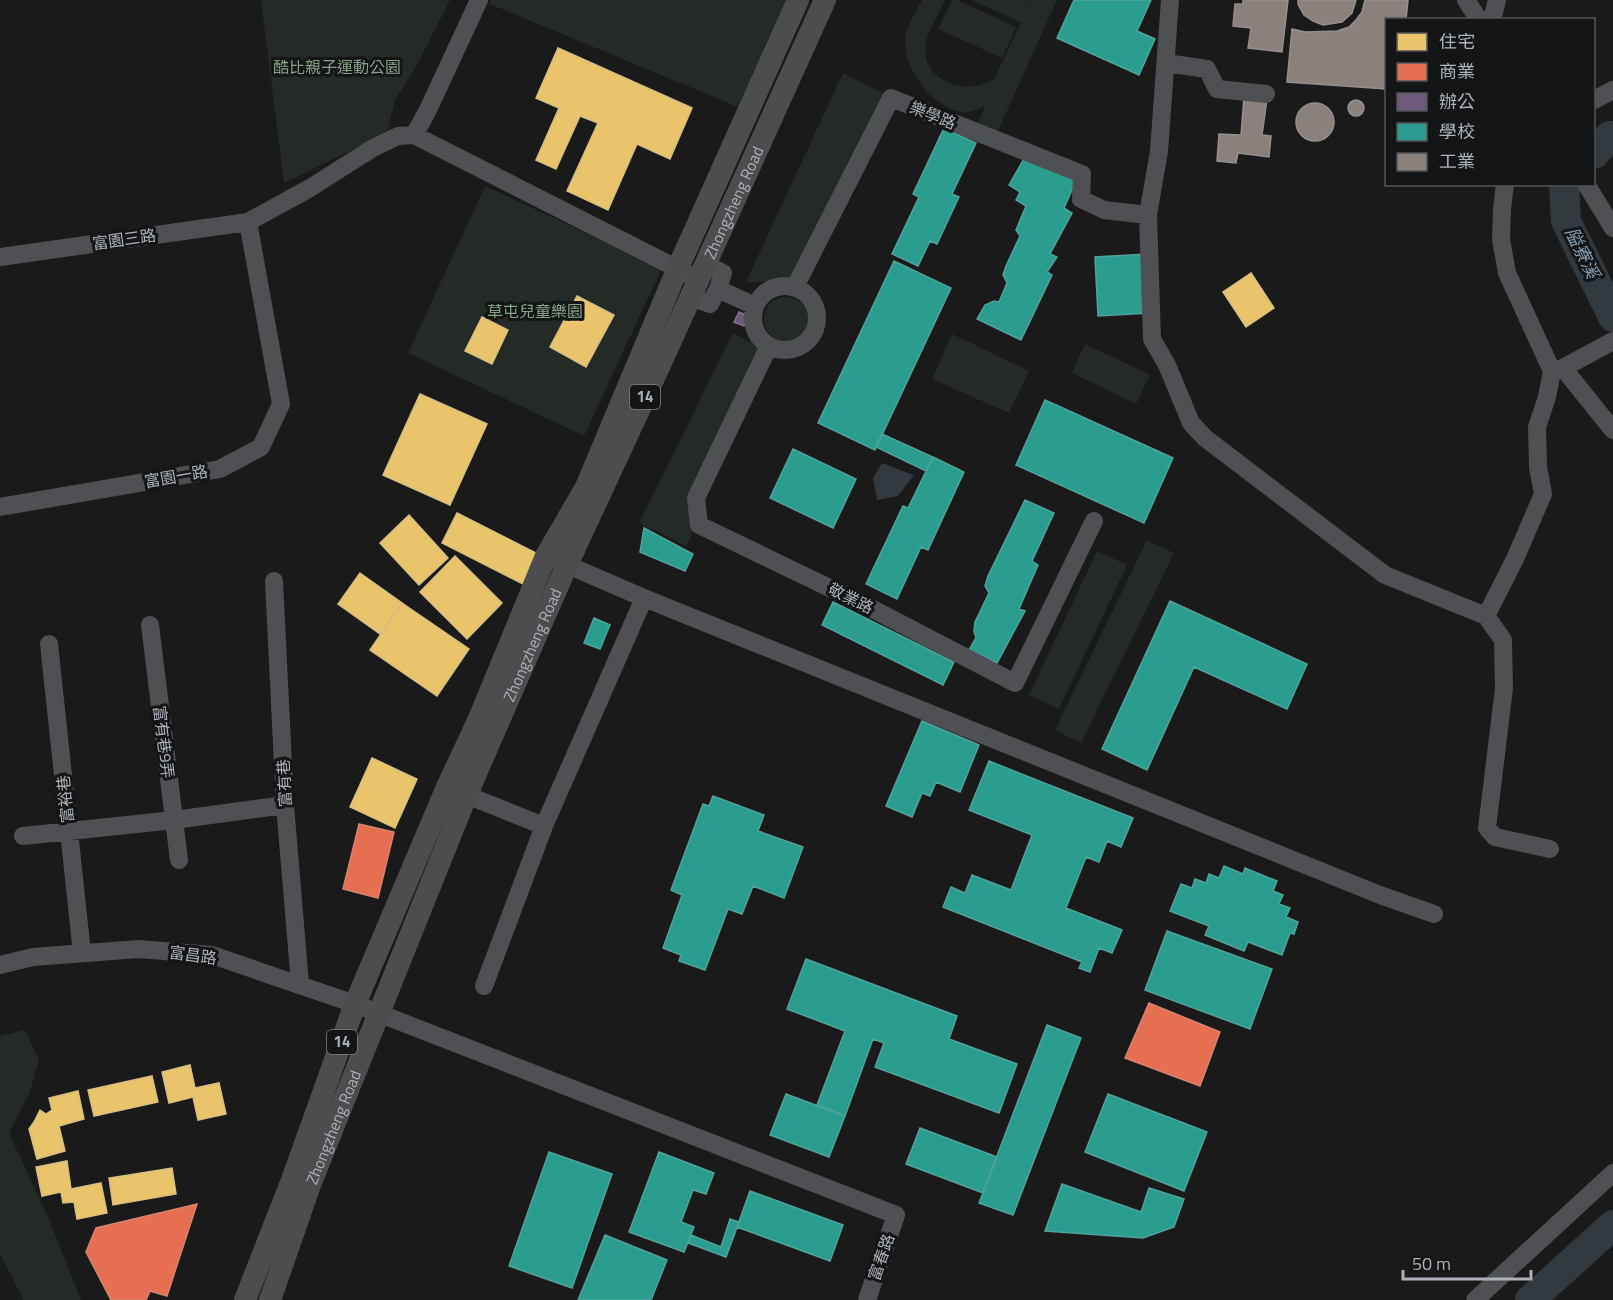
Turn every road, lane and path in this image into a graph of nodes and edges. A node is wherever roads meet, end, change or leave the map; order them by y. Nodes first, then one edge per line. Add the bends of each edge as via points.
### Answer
1 (479, 0) edge
2 (798, 0) edge
3 (825, 0) edge
4 (1170, 0) edge
5 (1466, 0) edge
6 (1497, 0) edge
7 (1478, 18) edge
8 (1492, 18) edge
9 (1166, 63) junction
10 (1613, 90) edge
11 (1266, 94) dead end
12 (1595, 99) edge
13 (414, 135) junction
14 (1505, 186) edge
15 (1587, 186) edge
16 (1148, 215) junction
17 (248, 222) junction
18 (1613, 228) edge
19 (0, 257) edge
20 (677, 270) junction
21 (703, 282) junction
22 (795, 287) junction
23 (755, 306) junction
24 (1613, 341) edge
25 (769, 346) junction
26 (1563, 367) junction
27 (1613, 430) edge
28 (0, 507) edge
29 (1094, 521) dead end
30 (556, 561) junction
31 (274, 581) dead end
32 (644, 598) junction
33 (1486, 615) junction
34 (150, 625) dead end
35 (49, 644) dead end
36 (457, 791) junction
37 (285, 806) junction
38 (174, 820) junction
39 (544, 826) junction
40 (69, 831) junction
41 (23, 836) dead end
42 (1550, 849) dead end
43 (179, 860) dead end
44 (1434, 914) dead end
45 (82, 953) junction
46 (0, 965) edge
47 (300, 984) junction
48 (484, 986) dead end
49 (355, 1004) junction
50 (377, 1013) junction
51 (1613, 1173) edge
52 (896, 1215) joint
53 (245, 1300) edge
54 (270, 1300) edge
55 (867, 1300) edge
56 (1475, 1300) edge

1 - 13 street
2 - 20 main road, Zhongzheng Road / 14
3 - 21 main road, Zhongzheng Road / 14
4 - 9 street
5 - 7 street
6 - 8 street
9 - 11 street via 1207,69 1217,89
9 - 16 street via 1159,151
10 - 12 street
13 - 17 street via 398,136 373,148
13 - 20 street
14 - 26 street via 1501,239 1507,273
15 - 18 street
16 - 22 street, 樂學路 via 1104,210 1081,199 1082,174 891,98
16 - 33 street via 1152,339 1191,423 1205,438 1385,575
17 - 19 street, 富園三路
17 - 28 street, 富園一路 via 281,404 261,447 220,469
20 - 21 street
20 - 30 main road, Zhongzheng Road / 14
21 - 23 street
21 - 30 main road, Zhongzheng Road / 14
22 - 23 street via 776,287 766,292
22 - 25 street via 816,308 815,330 810,339 790,350
23 - 25 street via 755,330
24 - 26 street
25 - 29 street, 敬業路 via 696,498 699,525 1015,683
26 - 27 street
26 - 33 street via 1537,427 1543,494
30 - 32 street
30 - 36 main road, Zhongzheng Road / 14 via 478,721
31 - 37 street, 富有巷
32 - 39 street
32 - 44 street
33 - 42 street via 1503,640 1504,688 1487,828 1495,837
34 - 38 street, 富有巷9弄
35 - 40 street, 富裕巷
36 - 39 street
36 - 49 main road, Zhongzheng Road / 14
36 - 50 main road, Zhongzheng Road / 14
37 - 38 street
37 - 47 street, 富有巷
38 - 40 street
38 - 43 street, 富有巷9弄
39 - 48 street
40 - 41 street
40 - 45 street, 富裕巷
45 - 46 street, 富昌路 via 33,957
45 - 47 street, 富昌路 via 139,949 212,956
47 - 49 street, 富昌路
49 - 50 street, 富昌路
49 - 53 main road, Zhongzheng Road / 14
50 - 52 street, 富昌路
50 - 54 main road, Zhongzheng Road / 14
51 - 56 street
52 - 55 street, 富春路

